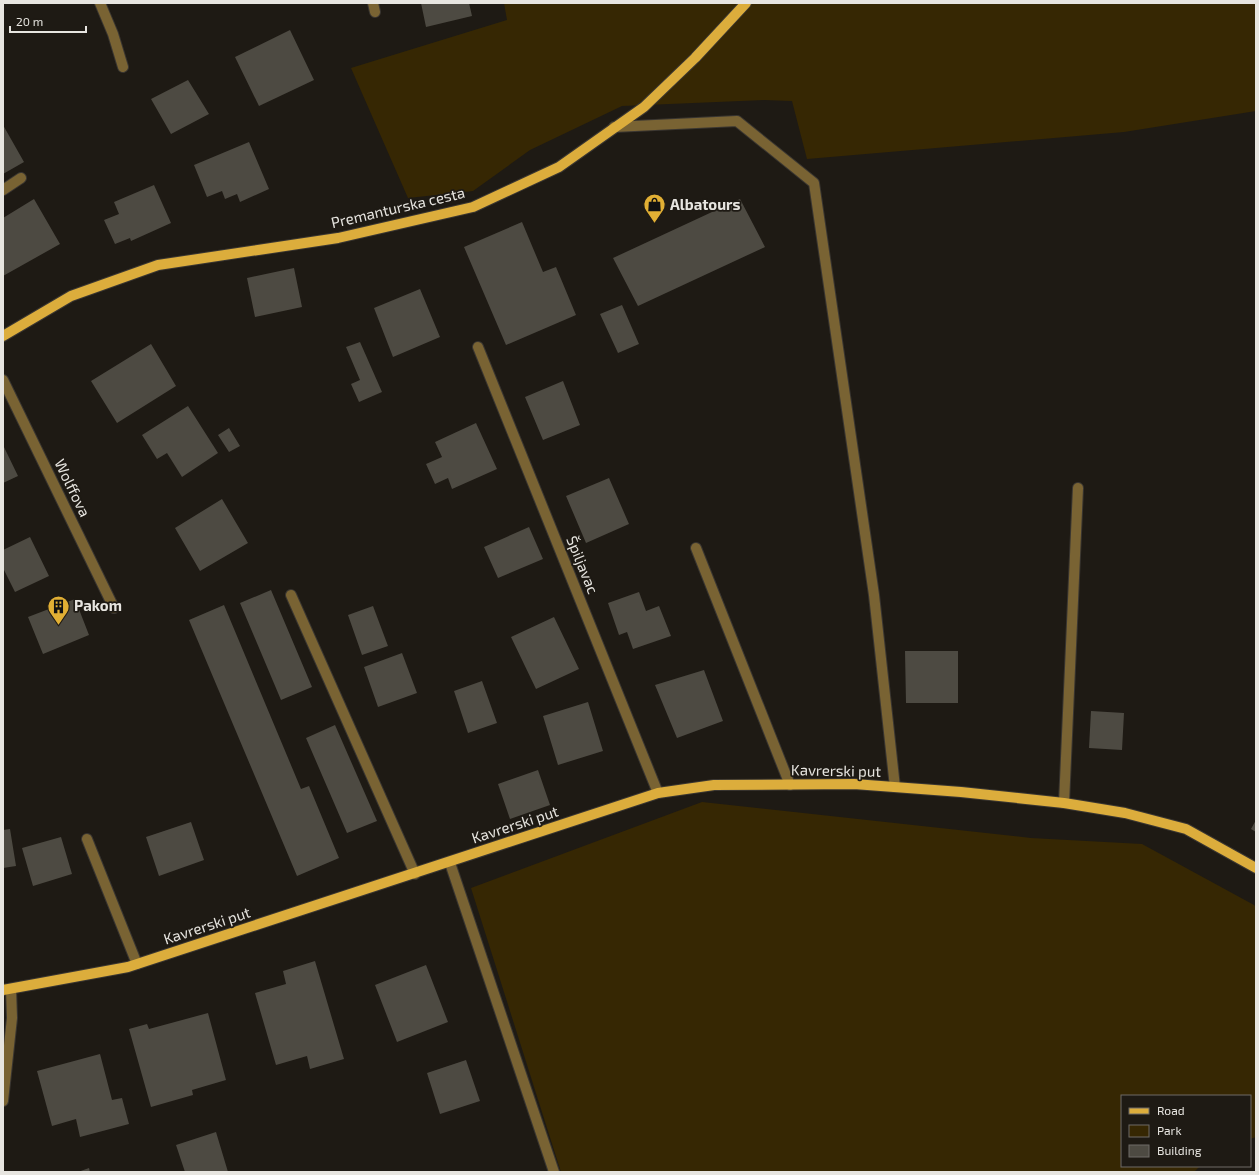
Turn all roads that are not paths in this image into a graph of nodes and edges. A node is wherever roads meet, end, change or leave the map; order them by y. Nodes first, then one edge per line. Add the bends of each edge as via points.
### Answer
1 (100, 3) edge
2 (746, 3) edge
3 (123, 67) dead end
4 (614, 127) junction
5 (21, 178) dead end
6 (3, 190) edge
7 (3, 336) edge
8 (478, 347) dead end
9 (3, 380) edge
10 (1078, 488) dead end
11 (696, 548) dead end
12 (291, 595) dead end
13 (114, 608) dead end
14 (790, 785) junction
15 (895, 787) junction
16 (658, 793) junction
17 (1064, 803) junction
18 (87, 839) dead end
19 (450, 863) junction
20 (1256, 868) edge
21 (415, 874) junction
22 (137, 964) junction
23 (7, 989) edge
24 (3, 1101) edge
25 (554, 1172) edge

1 - 3 street
2 - 4 main road, Premanturska cesta via 695,58 644,107
4 - 7 main road, Premanturska cesta via 559,167 473,207 338,238 158,266 71,296
4 - 15 street via 737,121 814,183 874,595
5 - 6 street
8 - 16 street, Špiljavac
9 - 13 street, Wolffova
10 - 17 street
11 - 14 street
12 - 21 street
14 - 15 main road, Kavrerski put via 854,784
14 - 16 main road, Kavrerski put via 714,786
15 - 17 main road, Kavrerski put
16 - 19 main road, Kavrerski put
17 - 20 main road, Kavrerski put via 1125,813 1186,829
18 - 22 street
19 - 21 main road, Kavrerski put
19 - 25 street
21 - 22 main road, Kavrerski put
22 - 23 main road, Kavrerski put
23 - 24 street via 12,1018

